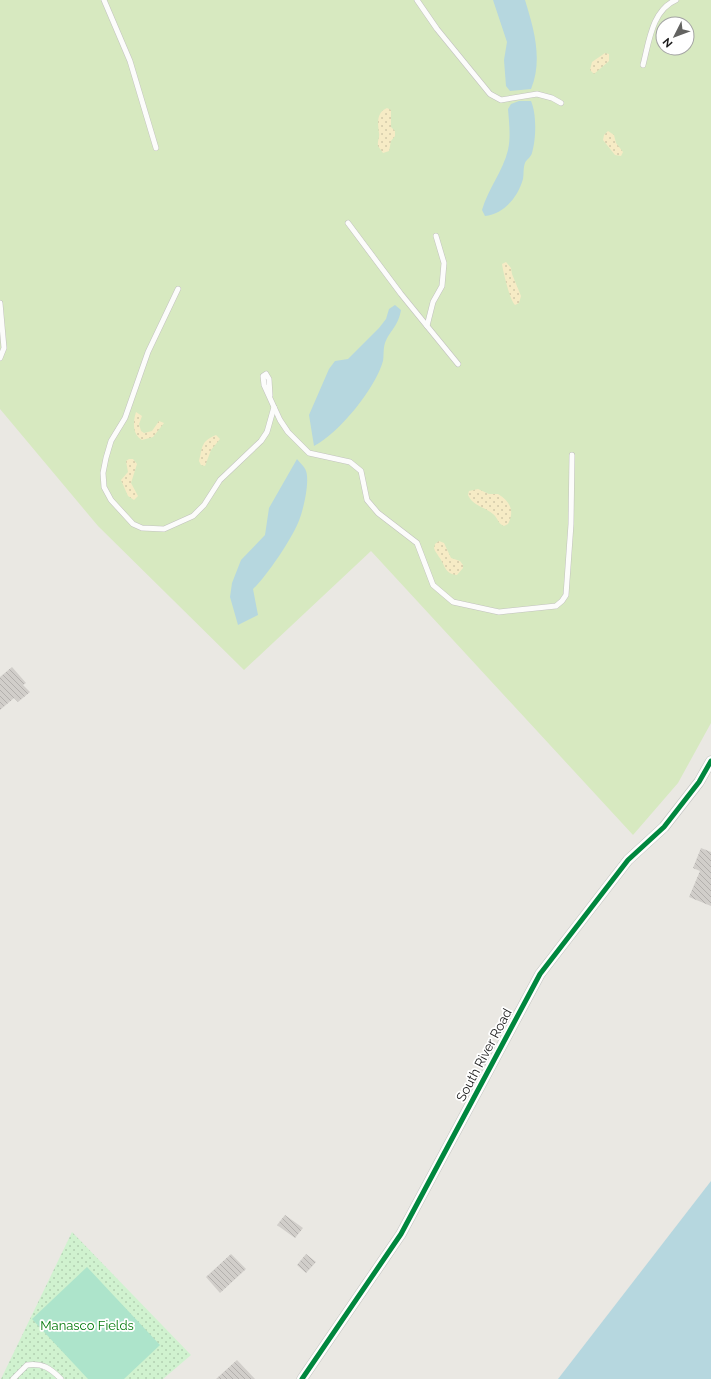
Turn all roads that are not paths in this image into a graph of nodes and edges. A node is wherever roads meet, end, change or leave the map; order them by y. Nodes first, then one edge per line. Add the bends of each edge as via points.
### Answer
1 (104, 0) edge
2 (417, 0) edge
3 (676, 0) edge
4 (643, 65) dead end
5 (561, 103) dead end
6 (156, 148) dead end
7 (348, 223) dead end
8 (436, 236) dead end
9 (178, 289) dead end
10 (0, 304) edge
11 (427, 326) junction
12 (0, 358) edge
13 (458, 364) dead end
14 (270, 396) dead end
15 (274, 407) junction
16 (572, 455) dead end
17 (711, 761) edge
18 (13, 1379) edge
19 (61, 1379) edge
20 (302, 1379) edge

1 - 6 lane via 130,61
2 - 5 lane via 490,94 501,100 537,94
3 - 4 lane via 667,4 657,16
7 - 11 lane
8 - 11 lane via 444,263 442,286 432,302
9 - 15 lane via 148,352 125,418 111,441 103,473 104,487 111,500 133,524 142,528 164,529 192,516 204,504 220,480 268,432
10 - 12 lane via 4,348
11 - 13 lane
14 - 15 lane
15 - 16 lane via 288,432 309,453 350,462 361,471 367,500 378,513 416,544 433,585 453,602 499,612 556,606 566,594
17 - 20 street, South River Road via 664,827 628,860 540,974 401,1234
18 - 19 lane via 27,1365 39,1364 55,1372

